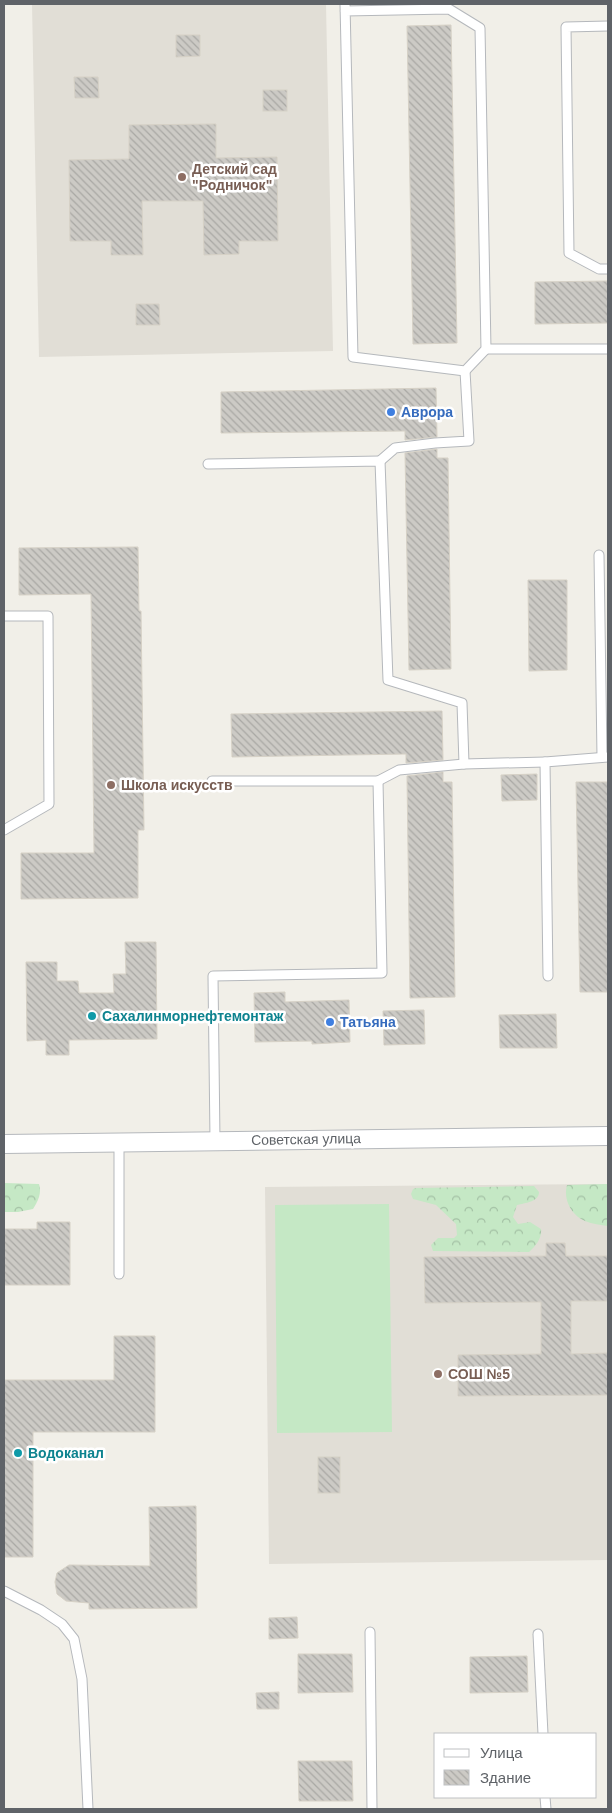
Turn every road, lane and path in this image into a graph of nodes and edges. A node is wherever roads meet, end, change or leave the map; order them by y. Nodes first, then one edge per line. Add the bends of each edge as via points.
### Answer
1 (345, 7) edge
2 (608, 26) edge
3 (608, 269) edge
4 (486, 349) junction
5 (608, 349) edge
6 (465, 371) junction
7 (380, 462) junction
8 (208, 464) dead end
9 (599, 555) dead end
10 (4, 616) edge
11 (605, 757) edge
12 (545, 762) junction
13 (464, 764) junction
14 (212, 781) dead end
15 (378, 781) junction
16 (4, 830) edge
17 (548, 976) dead end
18 (608, 1136) edge
19 (215, 1140) junction
20 (119, 1142) junction
21 (4, 1144) edge
22 (119, 1274) dead end
23 (4, 1591) edge
24 (370, 1632) dead end
25 (538, 1634) dead end
26 (543, 1733) edge
27 (88, 1809) edge
28 (372, 1809) edge

1 - 4 lane via 449,9 480,28
1 - 6 lane via 353,357
2 - 3 lane via 566,27 569,252 599,269
4 - 5 lane
4 - 6 lane
6 - 7 lane via 468,441 395,448
7 - 8 lane
7 - 13 lane via 388,680 462,703
9 - 11 lane
10 - 16 lane via 48,616 50,804
11 - 12 lane
12 - 13 lane
12 - 17 lane
13 - 15 lane via 399,770
14 - 15 lane
15 - 19 lane via 382,974 213,976
18 - 19 street, Советская улица
19 - 20 street, Советская улица
20 - 21 street, Советская улица
20 - 22 lane
23 - 27 lane via 62,1624 74,1638 82,1679
24 - 28 lane
25 - 26 lane

